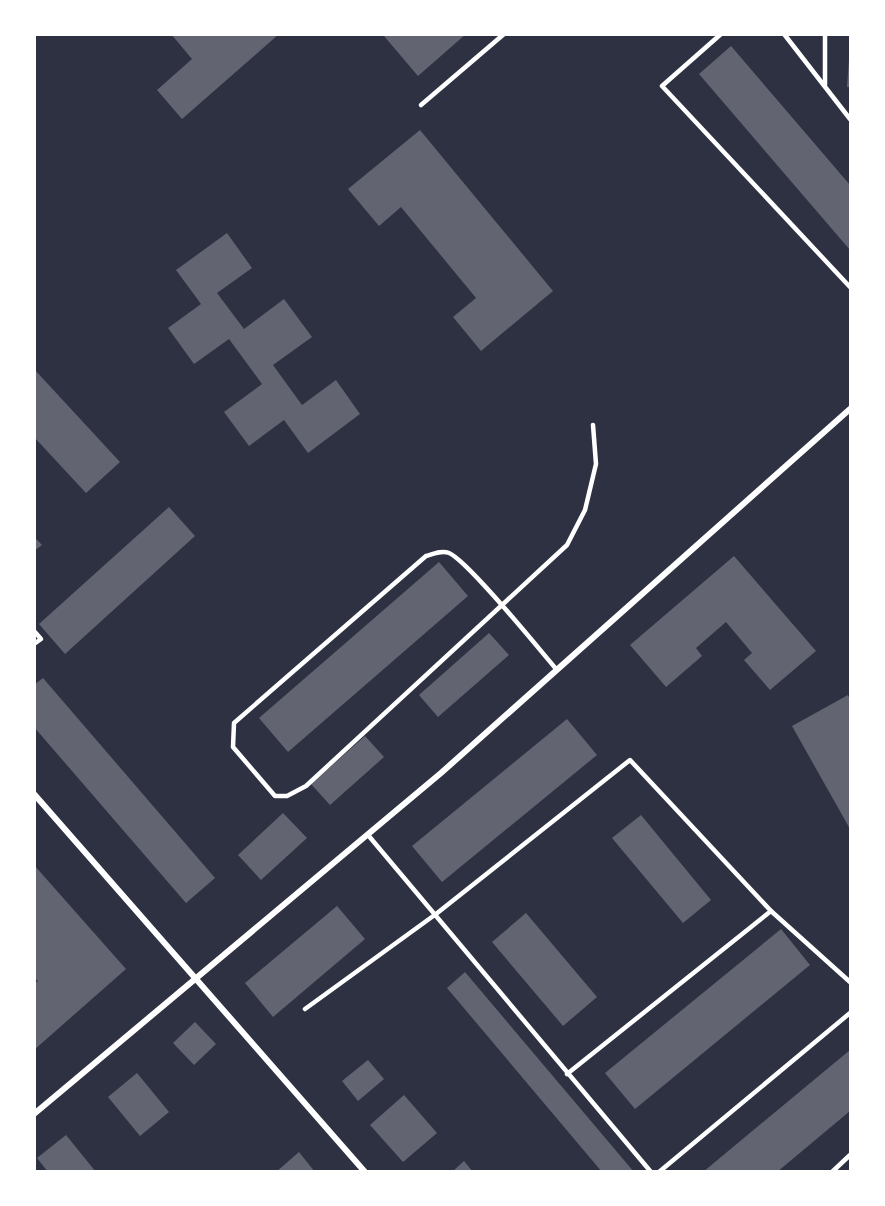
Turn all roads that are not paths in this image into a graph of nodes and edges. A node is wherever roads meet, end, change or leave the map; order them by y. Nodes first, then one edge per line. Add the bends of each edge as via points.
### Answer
1 (504, 34) edge
2 (721, 34) edge
3 (784, 34) edge
4 (825, 34) edge
5 (825, 85) junction
6 (421, 105) dead end
7 (850, 119) edge
8 (850, 287) edge
9 (850, 409) edge
10 (593, 425) dead end
11 (501, 607) junction
12 (34, 631) edge
13 (34, 644) edge
14 (557, 670) junction
15 (34, 794) edge
16 (368, 835) junction
17 (771, 911) junction
18 (436, 914) junction
19 (196, 980) junction
20 (850, 982) edge
21 (304, 1009) dead end
22 (850, 1013) edge
23 (567, 1074) junction
24 (34, 1114) edge
25 (850, 1155) edge
26 (365, 1172) edge
27 (651, 1172) edge
28 (659, 1172) edge
29 (832, 1172) edge

1 - 6 lane
2 - 8 lane via 662,86
3 - 5 lane
4 - 5 lane
5 - 7 lane
9 - 14 street
10 - 11 lane via 596,465 585,510 567,545
11 - 11 lane via 450,553 426,556 234,723 232,747 275,796 286,796 306,786
11 - 14 lane
12 - 13 lane via 41,639
14 - 16 street
15 - 19 street
16 - 18 lane
16 - 19 street
17 - 18 lane via 630,760
17 - 20 lane
17 - 23 lane
18 - 21 lane
18 - 23 lane
19 - 24 street
19 - 26 street
22 - 28 lane
23 - 27 lane
25 - 29 lane

